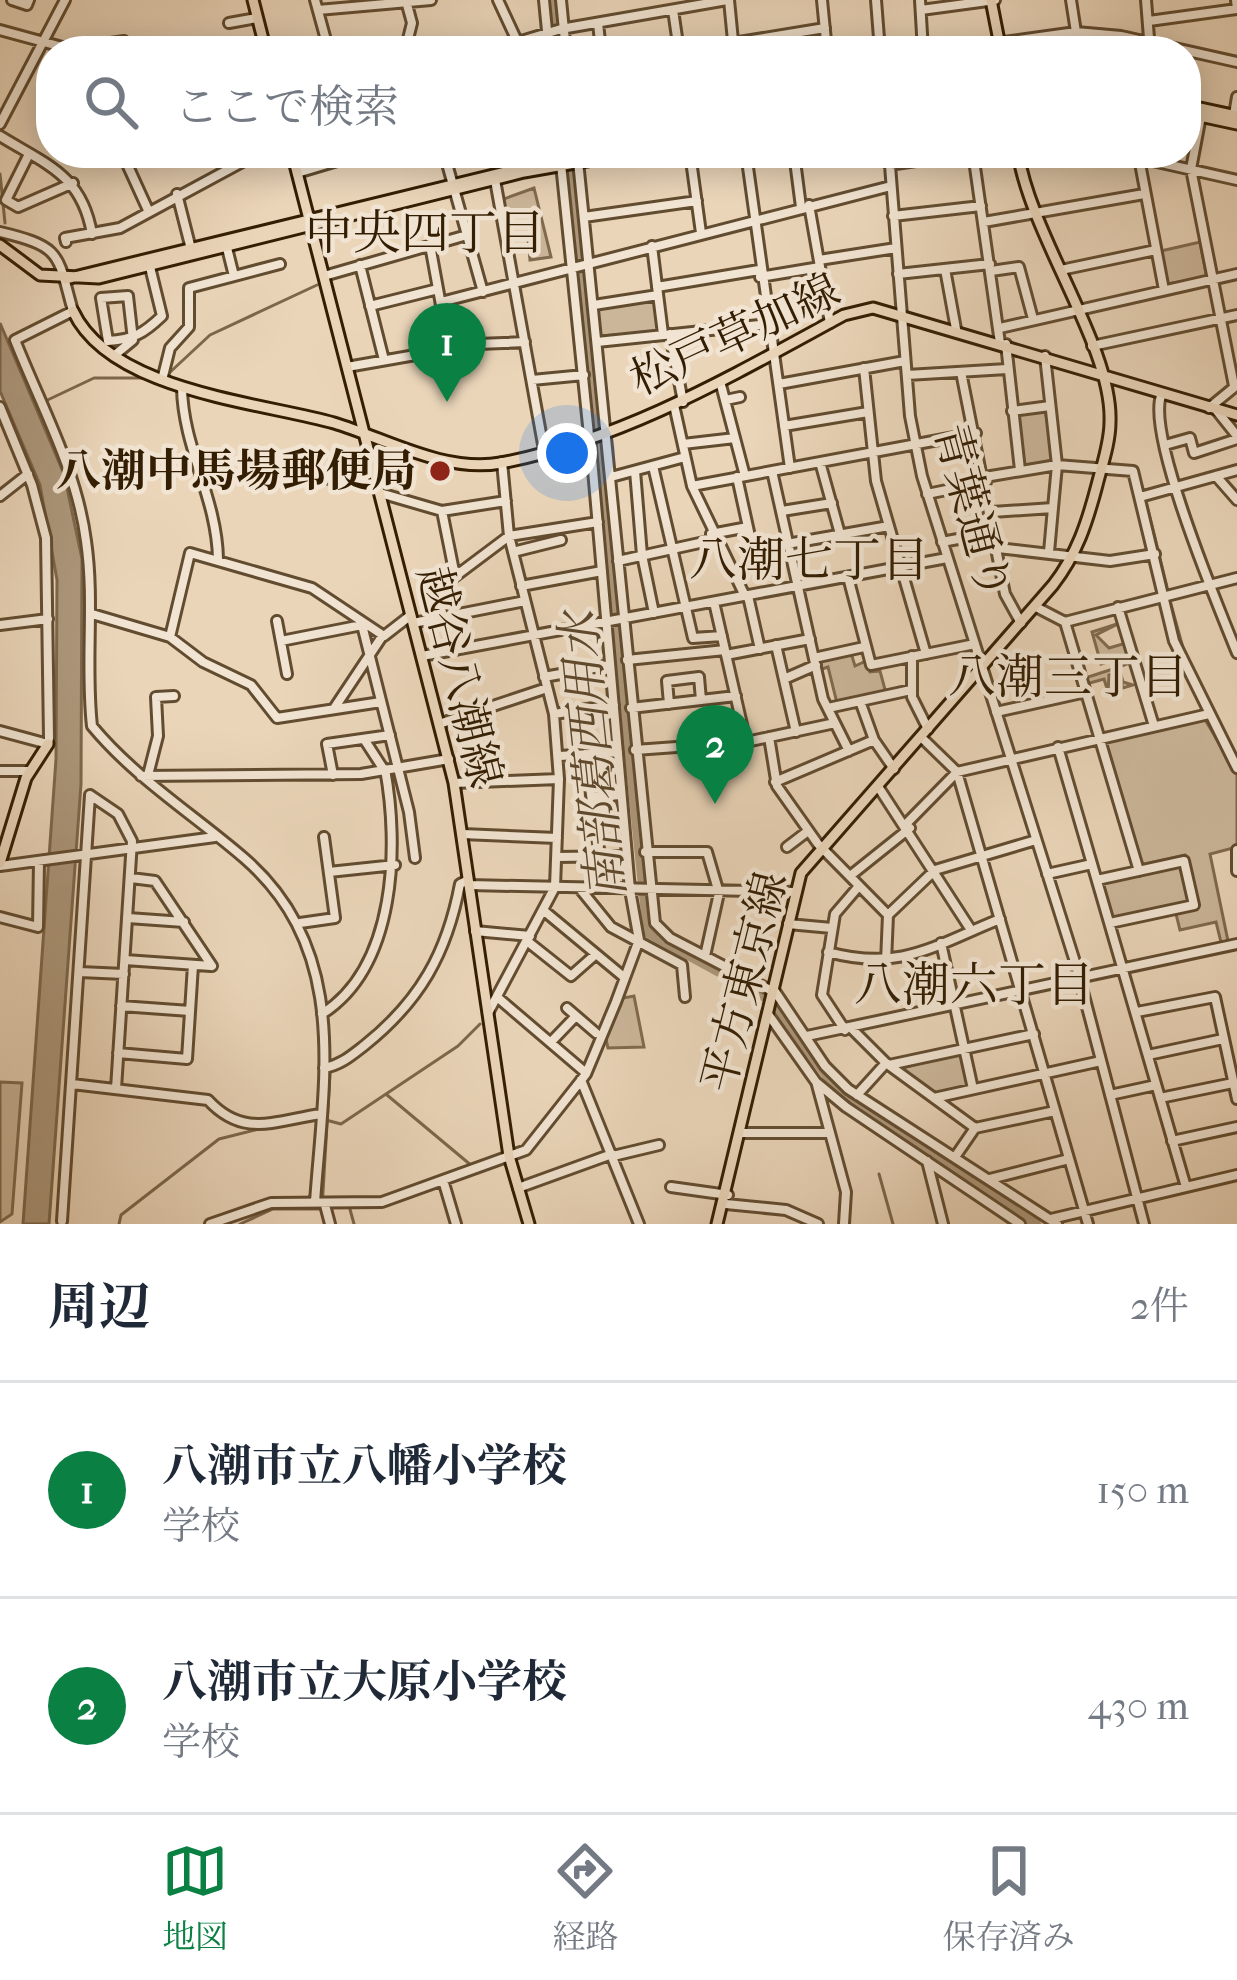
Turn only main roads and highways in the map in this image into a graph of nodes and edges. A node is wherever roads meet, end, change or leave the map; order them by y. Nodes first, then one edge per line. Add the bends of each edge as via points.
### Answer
1 (253, 0) edge
2 (993, 0) edge
3 (262, 36) edge
4 (998, 36) edge
5 (1201, 112) edge
6 (1201, 116) edge
7 (1236, 118) edge
8 (296, 168) edge
9 (523, 168) edge
10 (530, 168) edge
11 (1022, 168) edge
12 (454, 187) junction
13 (311, 223) junction
14 (0, 244) edge
15 (66, 279) junction
16 (73, 311) road end
17 (1100, 373) junction
18 (1237, 415) edge
19 (364, 433) junction
20 (48, 744) road end
21 (0, 864) edge
22 (530, 1224) edge
23 (717, 1224) edge

1 - 3 main road
2 - 4 main road
5 - 7 main road
6 - 7 main road
8 - 13 main road, 越谷八潮線
9 - 12 main road
10 - 12 main road
11 - 17 main road, 平方東京線
12 - 13 main road
13 - 15 main road
13 - 15 main road via 150,267
13 - 19 main road, 越谷八潮線
14 - 15 main road via 40,275
16 - 19 main road, 松戸草加線 via 87,335 162,380
17 - 18 main road, 松戸草加線
17 - 19 main road, 松戸草加線 via 901,312 862,309 679,404 502,463 454,463
17 - 23 main road, 平方東京線 via 1111,422 1074,556 821,848 794,892
19 - 22 main road, 越谷八潮線 via 449,759 509,1156
20 - 21 main road via 30,771

